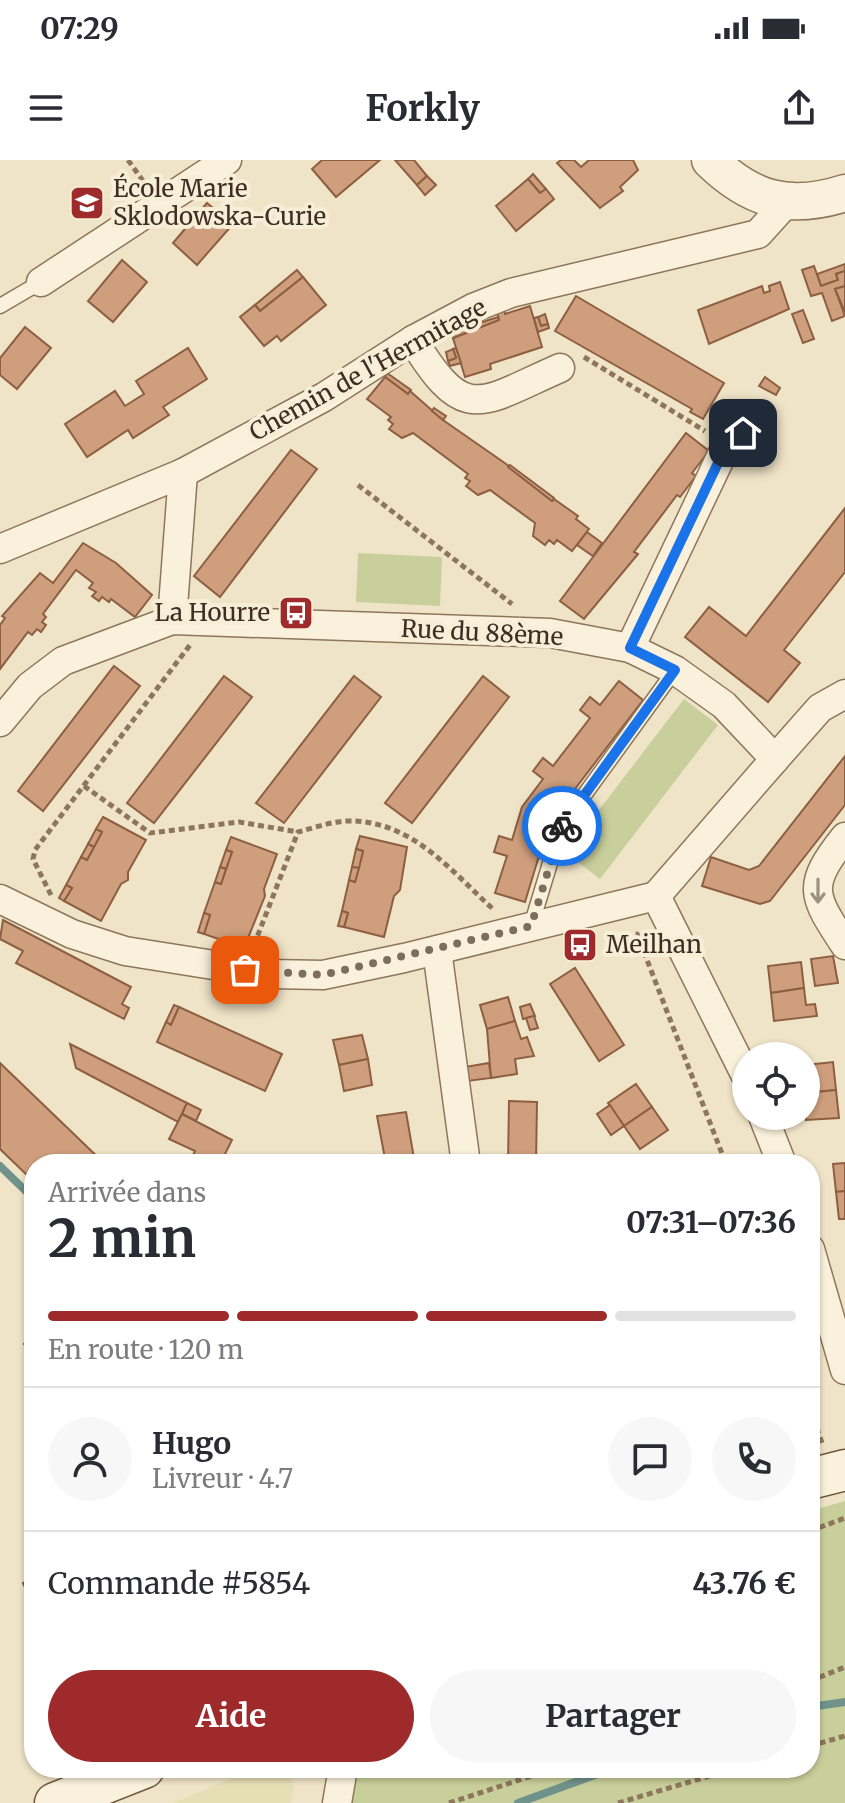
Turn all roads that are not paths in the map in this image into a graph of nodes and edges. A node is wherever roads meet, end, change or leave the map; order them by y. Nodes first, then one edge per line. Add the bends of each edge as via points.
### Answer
1 (227, 160) edge
2 (710, 160) edge
3 (845, 193) edge
4 (786, 203) junction
5 (41, 282) joint
6 (0, 306) edge
7 (413, 340) junction
8 (560, 368) road end
9 (735, 438) road end
10 (183, 473) junction
11 (0, 549) edge
12 (172, 620) junction
13 (630, 648) junction
14 (675, 670) junction
15 (845, 694) edge
16 (0, 722) edge
17 (775, 759) junction
18 (845, 837) edge
19 (656, 896) junction
20 (0, 899) edge
21 (524, 928) junction
22 (845, 945) edge
23 (437, 950) junction
24 (732, 1048) edge
25 (769, 1130) edge
26 (465, 1154) edge
27 (778, 1154) edge
28 (820, 1284) edge
29 (845, 1370) edge
30 (119, 1778) edge
31 (341, 1778) edge
32 (55, 1803) edge
33 (337, 1803) edge

1 - 5 street
2 - 4 street via 745,190
3 - 4 street
4 - 7 street, Chemin de l'Hermitage via 758,234 511,293
5 - 6 lane
7 - 8 street via 437,380 482,402
7 - 10 street, Chemin de l'Hermitage via 324,397
9 - 13 street
10 - 11 street, Chemin de l'Hermitage
10 - 12 street
12 - 13 street, Rue du 88ème via 550,633
12 - 16 street, Rue du 88ème via 63,661 30,686
13 - 14 street, Rue du 88ème
14 - 17 street, Rue du 88ème via 724,705
14 - 21 lane via 561,827
15 - 17 street via 820,708
17 - 19 street
18 -> 22 street via 815,885 818,904
19 - 21 street
19 - 24 street
20 - 23 street via 72,934 125,951 245,970 323,975
21 - 23 street
23 - 26 street
25 - 27 street
28 - 29 street
30 - 32 main road
31 - 33 street

